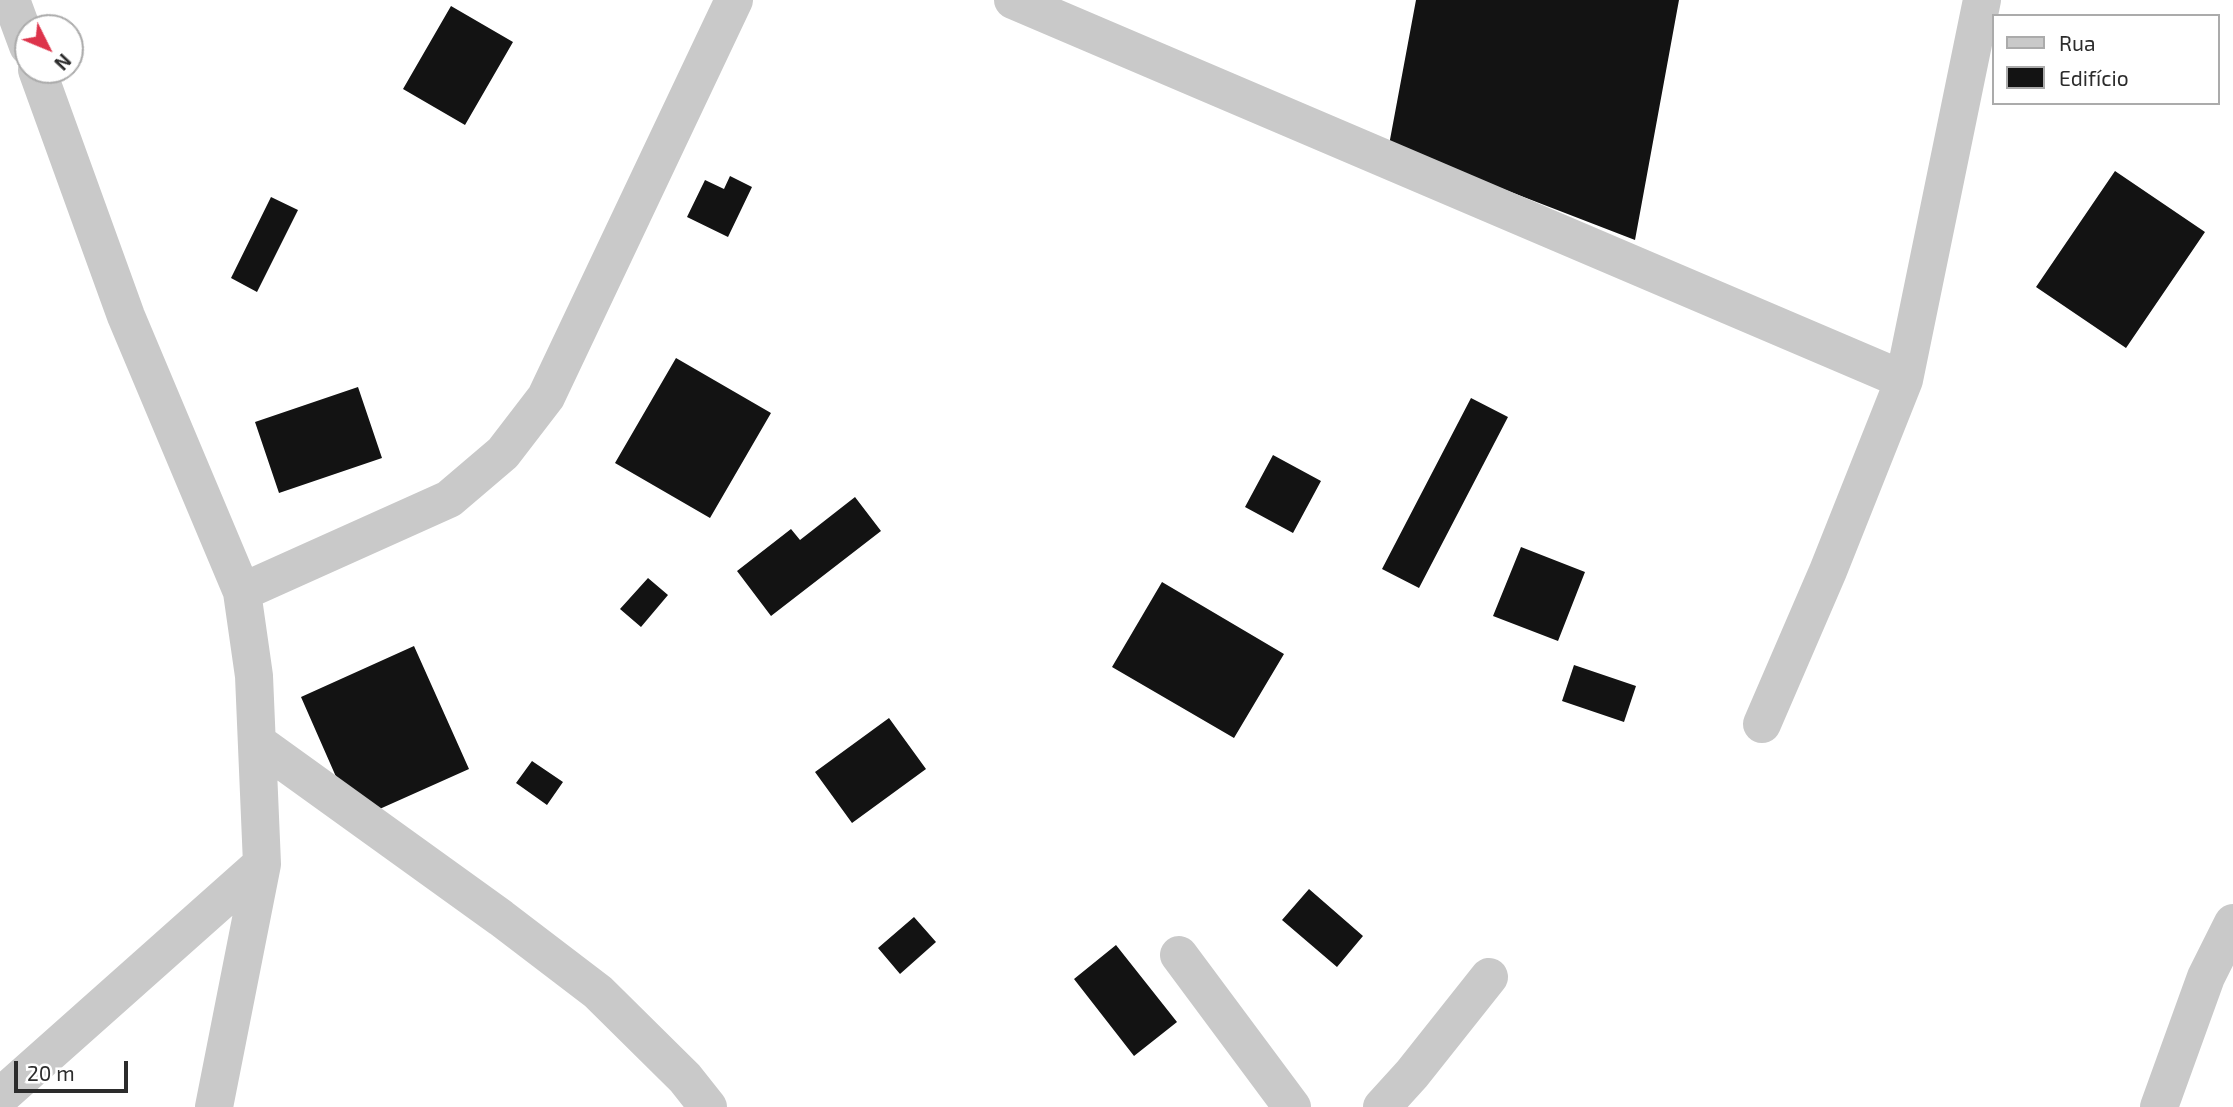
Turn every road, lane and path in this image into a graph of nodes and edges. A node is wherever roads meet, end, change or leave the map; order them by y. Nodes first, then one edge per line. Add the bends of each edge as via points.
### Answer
1 (734, 0) edge
2 (1013, 0) edge
3 (1982, 0) edge
4 (42, 84) edge
5 (1903, 380) junction
6 (242, 592) junction
7 (1762, 724) dead end
8 (258, 743) junction
9 (262, 864) junction
10 (2233, 923) edge
11 (1179, 955) dead end
12 (1489, 977) dead end
13 (0, 1097) edge
14 (214, 1107) edge
15 (708, 1107) edge
16 (1292, 1107) edge
17 (1382, 1107) edge
18 (2159, 1107) edge

1 - 6 street via 546,397 503,453 449,499
2 - 5 street
3 - 5 street
4 - 6 street via 127,316
5 - 7 street
6 - 8 street
8 - 9 street
8 - 15 street via 598,992
9 - 13 street
9 - 14 street
10 - 18 street via 2206,976
11 - 16 street
12 - 17 street

